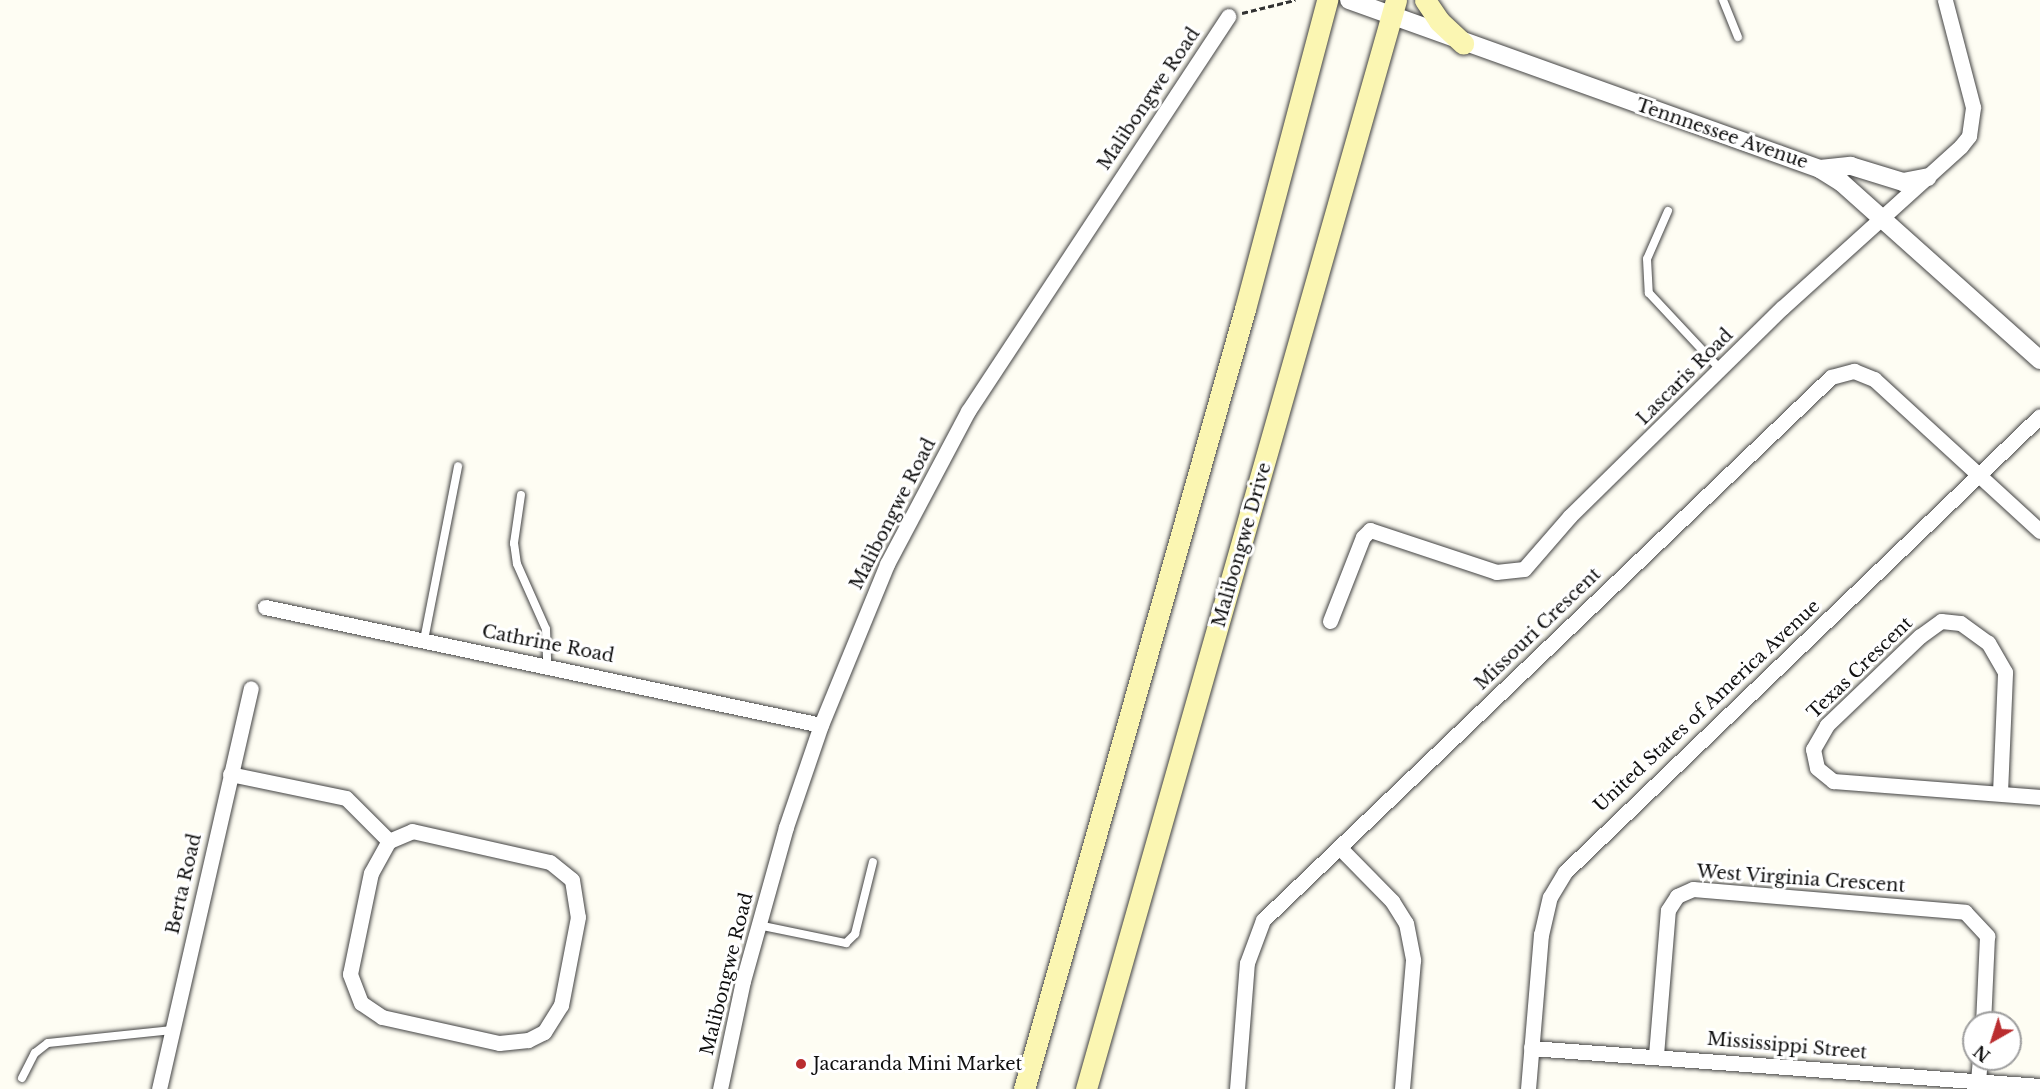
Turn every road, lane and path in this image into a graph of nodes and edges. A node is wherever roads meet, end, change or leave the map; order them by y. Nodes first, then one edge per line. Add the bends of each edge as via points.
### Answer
1 (1296, 0) edge
2 (1327, 0) edge
3 (1349, 0) edge
4 (1425, 0) edge
5 (1723, 0) edge
6 (1945, 0) edge
7 (1394, 9) edge
8 (1228, 16) joint
9 (1738, 37) dead end
10 (1463, 43) junction
11 (1820, 169) junction
12 (1928, 177) junction
13 (1668, 212) dead end
14 (1884, 219) junction
15 (2040, 360) edge
16 (1721, 370) junction
17 (2040, 416) edge
18 (458, 466) dead end
19 (1978, 475) junction
20 (521, 495) dead end
21 (2040, 531) edge
22 (265, 607) dead end
23 (1330, 621) dead end
24 (424, 640) junction
25 (547, 664) junction
26 (251, 688) dead end
27 (821, 725) junction
28 (230, 774) junction
29 (2000, 793) junction
30 (2040, 797) edge
31 (389, 841) junction
32 (1339, 847) junction
33 (873, 862) dead end
34 (758, 925) junction
35 (1984, 1011) edge
36 (171, 1030) junction
37 (1531, 1048) junction
38 (1656, 1055) junction
39 (1979, 1071) edge
40 (22, 1078) dead end
41 (1978, 1081) junction
42 (2040, 1086) edge
43 (159, 1089) edge
44 (720, 1089) edge
45 (1024, 1089) edge
46 (1086, 1089) edge
47 (1237, 1089) edge
48 (1402, 1089) edge
49 (1528, 1089) edge

1 - 8 path
2 - 45 main road via 1245,309
3 - 7 street, Tennnessee Avenue
4 - 10 main road via 1439,21
5 - 9 lane
6 - 12 street, Lascaris Road via 1972,98 1973,120 1961,146
7 - 10 street, Tennnessee Avenue
7 - 46 main road, Malibongwe Drive
8 - 27 street, Malibongwe Road via 968,411 887,564
10 - 11 street, Tennnessee Avenue
11 - 12 street via 1851,166 1903,182
11 - 14 street, Tennnessee Avenue
12 - 14 street, Lascaris Road
13 - 16 lane via 1647,259 1649,293
14 - 15 street, Tennnessee Avenue
14 - 16 street, Lascaris Road via 1795,296
16 - 23 street, Lascaris Road via 1570,516 1524,569 1496,572 1370,530 1363,537
17 - 19 street, United States of America Avenue
18 - 24 lane
19 - 21 street, Missouri Crescent
19 - 32 street, Missouri Crescent via 1874,379 1854,371 1831,377
19 - 37 street, United States of America Avenue via 1565,872 1543,922
20 - 25 lane via 514,543 517,564 546,629
22 - 24 street, Cathrine Road
24 - 25 street, Cathrine Road
25 - 27 street, Cathrine Road
26 - 28 street, Berta Road
27 - 34 street, Malibongwe Road
28 - 31 street via 346,798
28 - 36 street, Berta Road
29 - 29 street, Texas Crescent via 2006,672 1988,643 1960,623 1941,621 1920,636 1827,725 1812,749 1817,768 1833,781
29 - 30 street, Texas Crescent
31 - 31 street via 412,831 527,855 550,862 572,880 578,917 561,1005 544,1032 528,1040 498,1043 382,1017 361,1003 352,985 354,949 371,873
32 - 47 street, Missouri Crescent via 1276,906 1252,939
32 - 48 street via 1392,901 1406,923 1413,960
33 - 34 lane via 855,934 846,943
34 - 44 street, Malibongwe Road
35 - 38 street, West Virginia Crescent via 1987,936 1965,912 1693,889 1677,896 1668,910
36 - 40 lane via 48,1043 35,1053
36 - 43 street, Berta Road
37 - 38 street, Mississippi Street
37 - 49 street, United States of America Avenue
38 - 41 street, Mississippi Street
39 - 41 street
41 - 42 street, Mississippi Street

